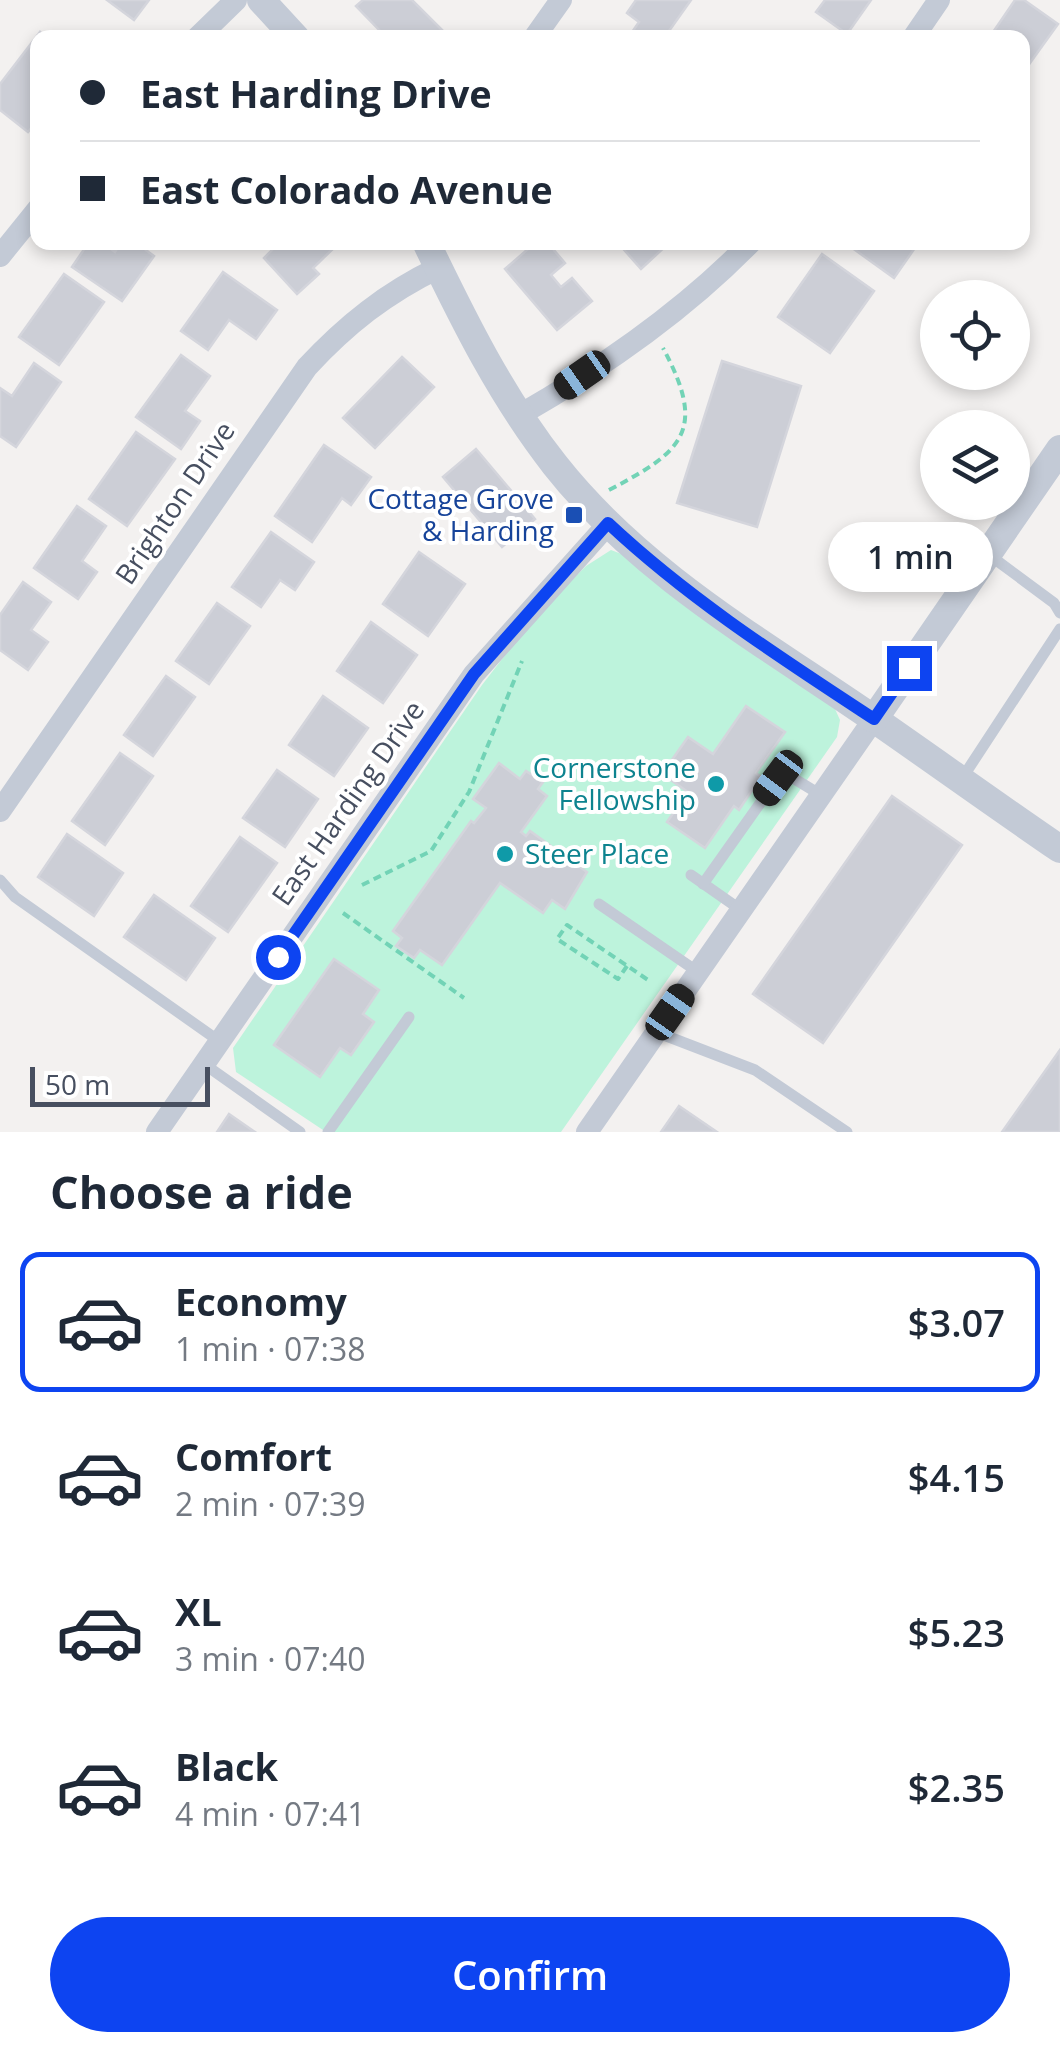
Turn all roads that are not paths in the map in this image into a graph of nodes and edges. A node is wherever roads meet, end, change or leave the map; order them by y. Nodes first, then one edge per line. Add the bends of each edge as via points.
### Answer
1 (236, 0) edge
2 (260, 0) edge
3 (562, 0) edge
4 (939, 0) edge
5 (205, 30) edge
6 (288, 30) edge
7 (540, 30) edge
8 (918, 30) edge
9 (30, 219) edge
10 (742, 250) edge
11 (432, 255) edge
12 (0, 256) edge
13 (518, 416) junction
14 (1060, 448) edge
15 (599, 512) junction
16 (988, 554) junction
17 (1060, 612) edge
18 (1060, 629) edge
19 (874, 719) junction
20 (9, 778) edge
21 (961, 781) junction
22 (821, 795) junction
23 (0, 811) edge
24 (1060, 849) edge
25 (691, 875) dead end
26 (0, 880) edge
27 (703, 884) junction
28 (600, 904) dead end
29 (741, 910) junction
30 (698, 972) junction
31 (408, 1018) dead end
32 (656, 1032) junction
33 (219, 1041) junction
34 (204, 1064) junction
35 (156, 1132) edge
36 (300, 1132) edge
37 (328, 1132) edge
38 (586, 1132) edge
39 (847, 1132) edge

1 - 5 street
2 - 6 street
3 - 7 street
4 - 8 street
9 - 12 street
10 - 13 street via 650,328
11 - 13 street
11 - 20 street, Brighton Drive via 307,368
13 - 15 street
14 - 16 street
15 - 19 street via 723,618
15 - 33 street, East Harding Drive via 474,674
16 - 17 lane
16 - 19 street
18 - 21 lane
19 - 21 street
19 - 22 street
20 - 23 street, Brighton Drive
21 - 24 street
22 - 27 lane via 793,778 778,778
22 - 29 street
25 - 27 lane
26 - 33 lane
27 - 29 lane
28 - 30 lane
29 - 30 street
30 - 32 street
31 - 37 lane
32 - 38 street
32 - 39 lane via 755,1070
33 - 34 street, East Harding Drive
34 - 35 street, East Harding Drive
34 - 36 lane

